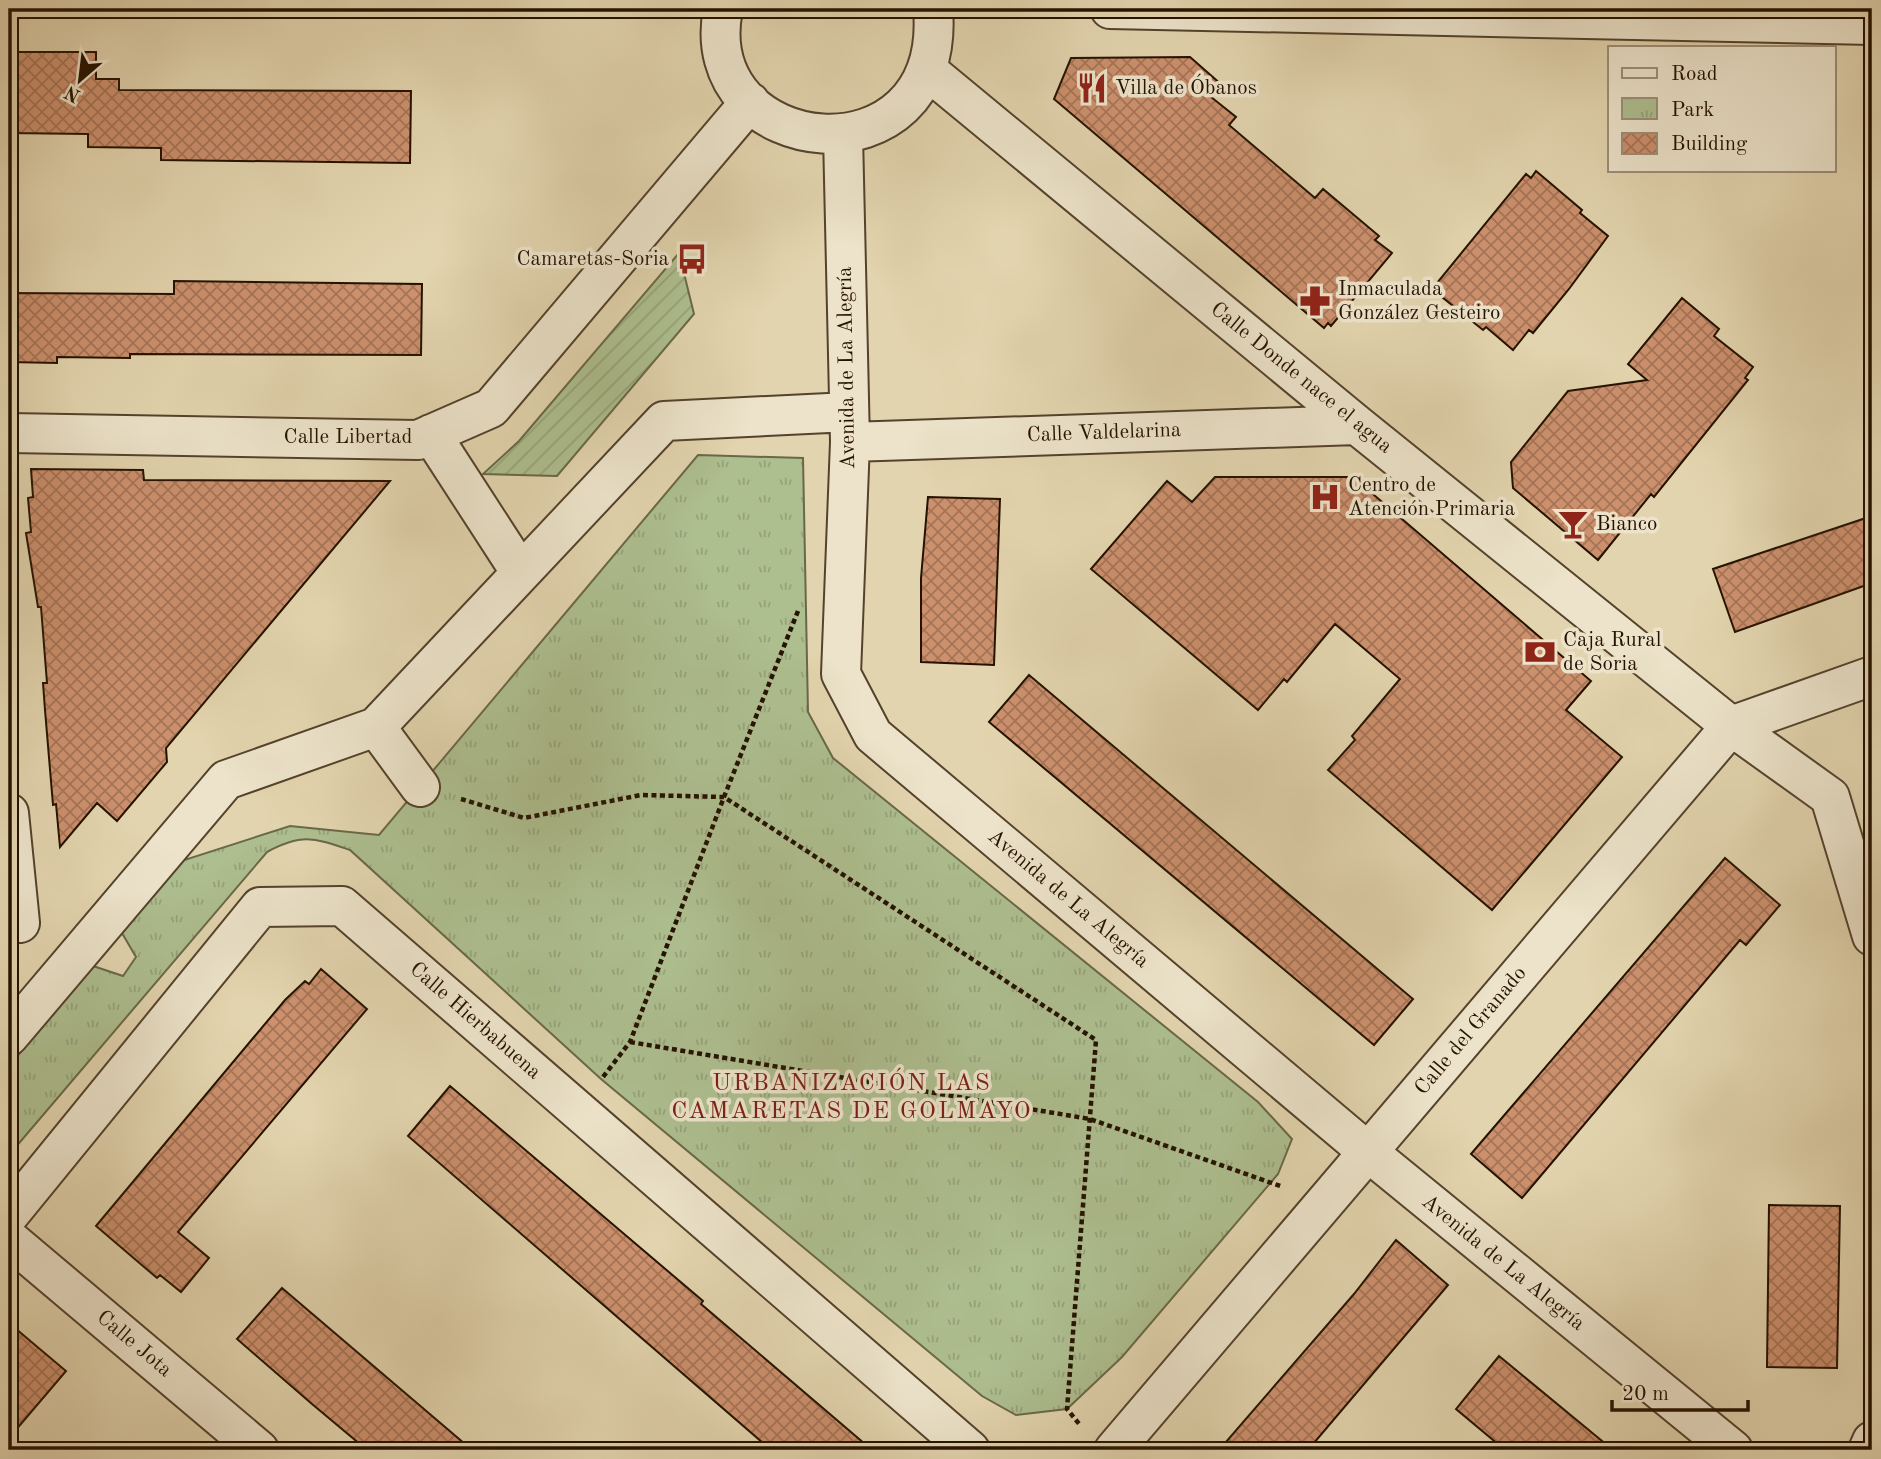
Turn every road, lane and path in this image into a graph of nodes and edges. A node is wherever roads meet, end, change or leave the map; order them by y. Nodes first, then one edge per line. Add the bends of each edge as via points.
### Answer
1 (723, 9) edge
2 (933, 9) edge
3 (1110, 9) edge
4 (1317, 11) edge
5 (1872, 25) edge
6 (927, 70) junction
7 (750, 102) junction
8 (843, 135) junction
9 (1357, 425) junction
10 (849, 427) junction
11 (9, 433) edge
12 (431, 434) junction
13 (521, 573) junction
14 (844, 595) junction
15 (1872, 676) edge
16 (1731, 726) junction
17 (376, 727) junction
18 (420, 787) joint
19 (724, 797) junction
20 (9, 813) edge
21 (20, 923) dead end
22 (1872, 936) edge
23 (9, 1036) edge
24 (630, 1042) junction
25 (576, 1109) junction
26 (1090, 1119) junction
27 (1368, 1152) junction
28 (1326, 1202) junction
29 (9, 1215) edge
30 (9, 1238) edge
31 (1099, 1440) edge
32 (1872, 1441) edge
33 (259, 1450) edge
34 (970, 1450) edge
35 (1733, 1450) edge
36 (1868, 1450) edge

1 - 7 street via 723,51 733,79
2 - 6 street via 935,37
3 - 4 street
4 - 5 street
6 - 8 street via 908,101 878,124
6 - 9 street, Calle Donde nace el agua
7 - 8 street via 777,123 809,134
7 - 12 street, Calle Libertad via 491,408
8 - 10 street, Avenida de La Alegría
9 - 10 street, Calle Valdelarina
9 - 16 street, Calle Donde nace el agua
10 - 13 street, Calle Valdelarina via 664,421
10 - 14 street, Avenida de La Alegría
11 - 12 street, Calle Libertad via 418,440
12 - 13 street
13 - 17 street, Calle Valdelarina
14 - 19 path via 806,592
14 - 27 street, Avenida de La Alegría via 841,674 873,736
15 - 16 street
16 - 22 street, Calle Donde nace el agua via 1830,797
16 - 27 street, Calle del Granado
17 - 18 street
17 - 23 street via 226,780
18 - 19 path via 524,818 641,795
19 - 24 path
19 - 26 path via 1096,1040
20 - 21 street
24 - 25 path
24 - 26 path
25 - 29 street, Calle Hierbabuena via 342,906 260,907
25 - 34 street, Calle Hierbabuena
26 - 28 path
26 - 31 path via 1067,1409
27 - 28 street, Calle del Granado
27 - 35 street, Avenida de La Alegría
28 - 31 street, Calle del Granado
30 - 33 street, Calle Jota
32 - 36 street

